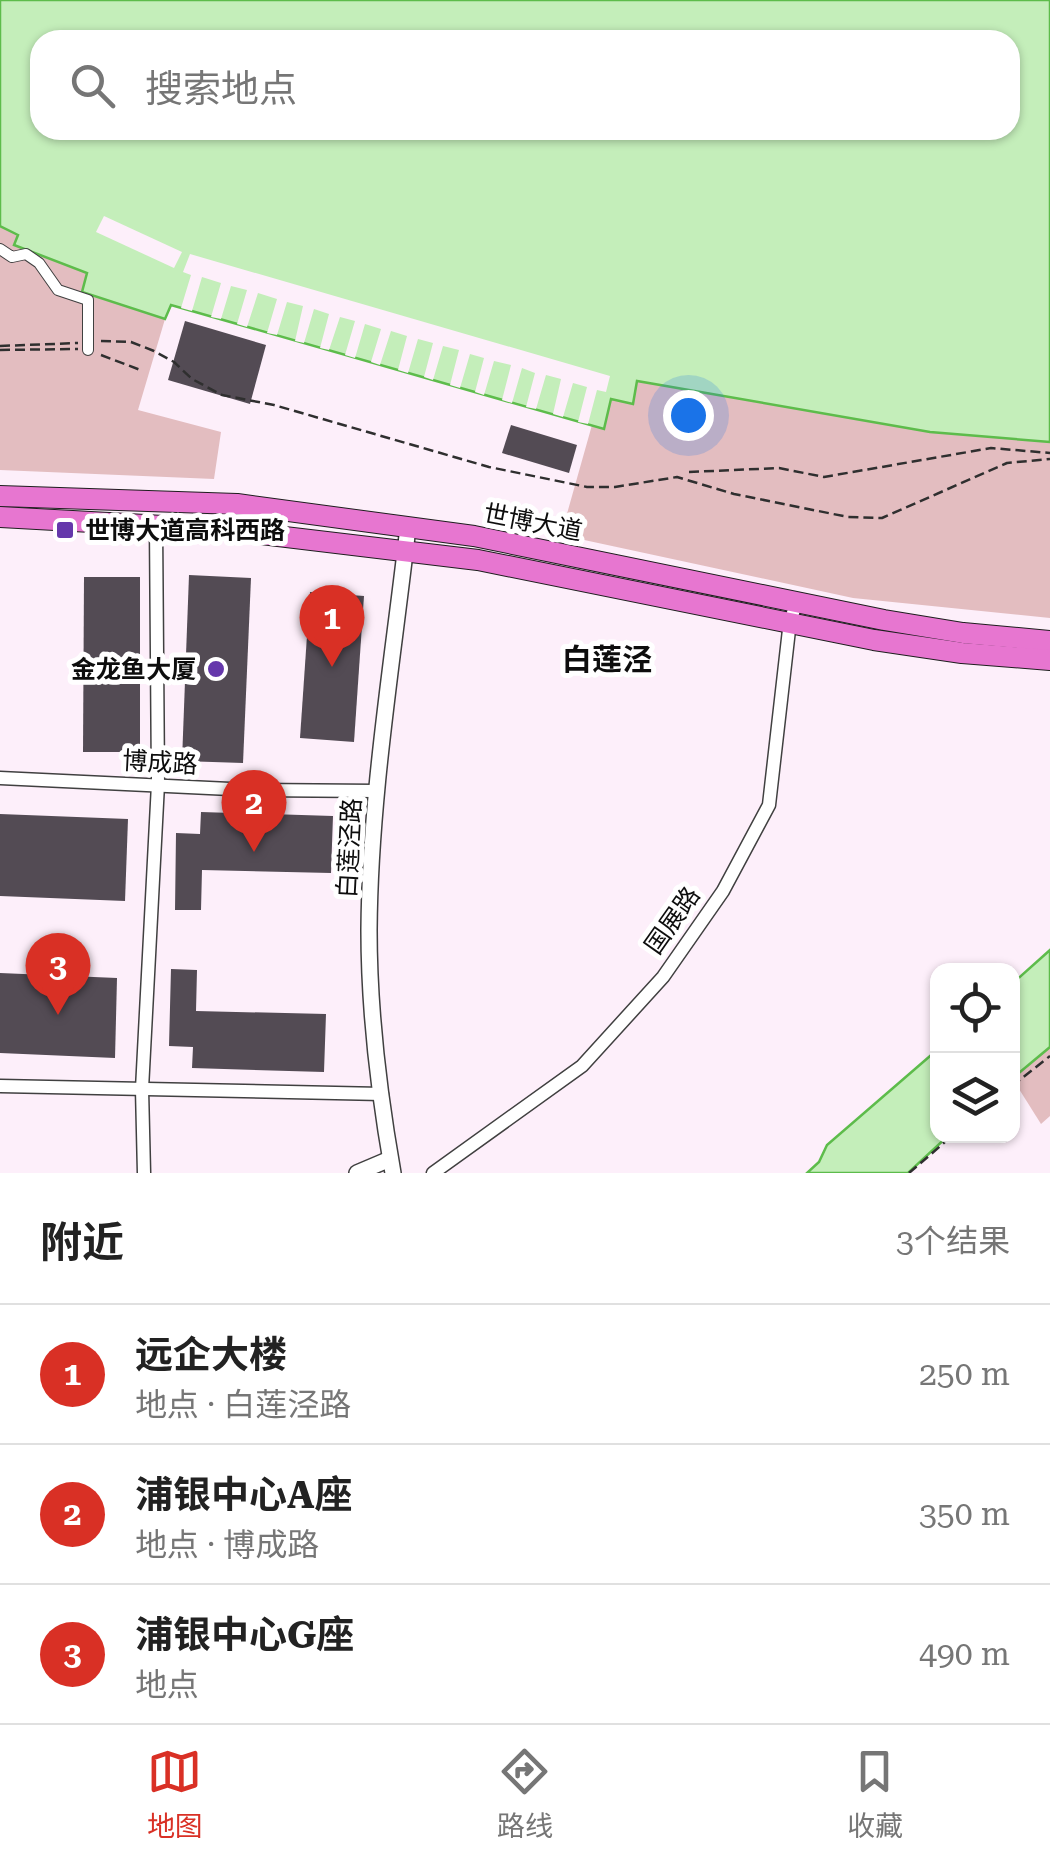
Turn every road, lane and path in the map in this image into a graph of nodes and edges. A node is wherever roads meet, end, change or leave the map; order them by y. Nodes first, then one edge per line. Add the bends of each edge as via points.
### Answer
1 (0, 248) edge
2 (88, 346) junction
3 (0, 348) edge
4 (143, 370) dead end
5 (1050, 452) edge
6 (1050, 460) edge
7 (688, 472) dead end
8 (0, 496) edge
9 (0, 517) edge
10 (156, 526) junction
11 (408, 527) junction
12 (405, 551) junction
13 (794, 612) junction
14 (1050, 641) edge
15 (1050, 660) edge
16 (0, 778) edge
17 (158, 784) junction
18 (377, 791) junction
19 (1050, 1056) edge
20 (1020, 1080) edge
21 (0, 1086) edge
22 (142, 1089) junction
23 (382, 1094) junction
24 (944, 1143) edge
25 (392, 1166) edge
26 (144, 1173) edge
27 (357, 1173) edge
28 (433, 1173) edge
29 (909, 1173) edge

1 - 2 street via 12,257 26,254 58,290 88,300
2 - 3 path
2 - 4 path
2 - 6 path via 130,342 222,395 588,487 677,477 848,517 882,518 1007,462
5 - 7 path via 991,448 824,476 779,468
8 - 11 main road, 世博大道 via 236,504
9 - 10 main road, 世博大道
10 - 12 main road, 世博大道
10 - 17 street
11 - 12 street, 白莲泾路
11 - 13 main road, 世博大道 via 542,548
12 - 13 main road, 世博大道
12 - 18 street, 白莲泾路
13 - 14 main road, 世博大道
13 - 15 main road, 世博大道 via 944,650
13 - 28 street, 国展路 via 769,805 723,891 663,977 582,1066
16 - 17 street, 博成路
17 - 18 street, 博成路
17 - 22 street
18 - 23 street, 白莲泾路 via 369,931
19 - 20 path
21 - 22 street
22 - 23 street
22 - 26 street
23 - 25 street, 白莲泾路
24 - 29 path
25 - 27 street

